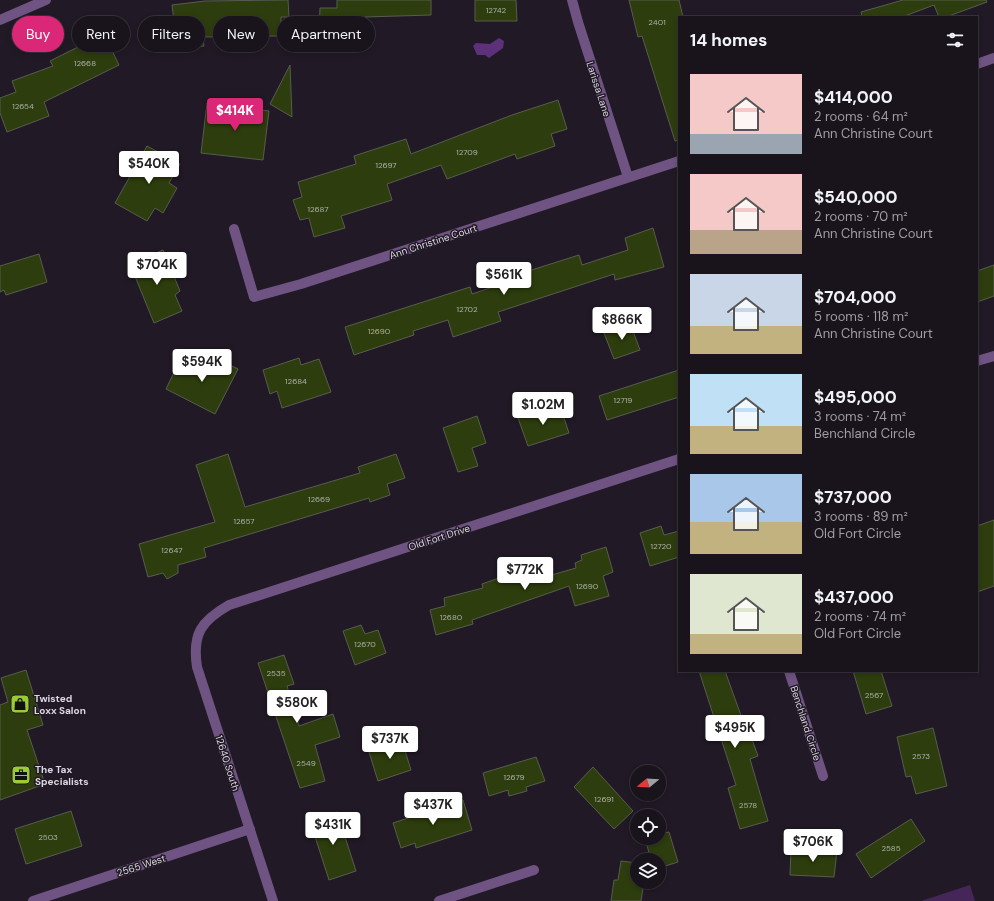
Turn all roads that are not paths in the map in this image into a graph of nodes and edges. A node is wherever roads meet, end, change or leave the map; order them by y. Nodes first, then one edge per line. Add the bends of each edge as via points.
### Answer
1 (46, 0) edge
2 (572, 0) edge
3 (0, 20) edge
4 (994, 58) edge
5 (978, 64) edge
6 (678, 161) edge
7 (628, 177) junction
8 (234, 229) dead end
9 (994, 356) edge
10 (978, 361) edge
11 (678, 458) edge
12 (203, 625) joint
13 (789, 672) edge
14 (823, 776) dead end
15 (250, 829) junction
16 (534, 870) dead end
17 (33, 901) edge
18 (273, 901) edge
19 (439, 901) edge

1 - 3 street
2 - 7 street, Larissa Lane
4 - 5 street
6 - 7 street, Ann Christine Court
7 - 8 street, Ann Christine Court via 254,297
9 - 10 street
11 - 12 street, Old Fort Drive via 229,605
12 - 15 street, 12640 South via 195,645 197,667
13 - 14 street, Benchland Circle
15 - 17 street, 2565 West
15 - 18 street, 12640 South
16 - 19 street

